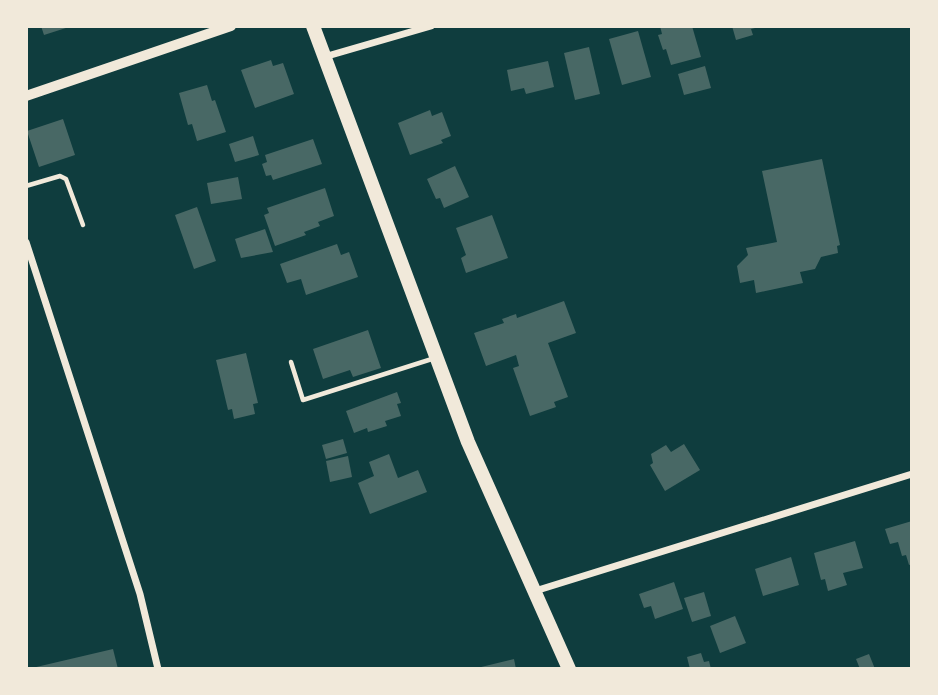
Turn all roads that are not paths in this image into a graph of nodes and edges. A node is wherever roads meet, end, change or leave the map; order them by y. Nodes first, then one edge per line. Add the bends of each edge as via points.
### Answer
1 (231, 26) edge
2 (313, 26) edge
3 (430, 26) edge
4 (324, 57) junction
5 (26, 96) edge
6 (26, 186) edge
7 (83, 225) dead end
8 (26, 242) edge
9 (436, 357) junction
10 (290, 362) dead end
11 (912, 474) edge
12 (535, 591) junction
13 (158, 669) edge
14 (569, 669) edge

1 - 5 street
2 - 4 main road
3 - 4 street
4 - 9 main road
6 - 7 lane via 60,176 66,179
8 - 13 street via 140,594
9 - 10 lane via 303,400
9 - 12 main road via 468,442
11 - 12 street
12 - 14 main road

